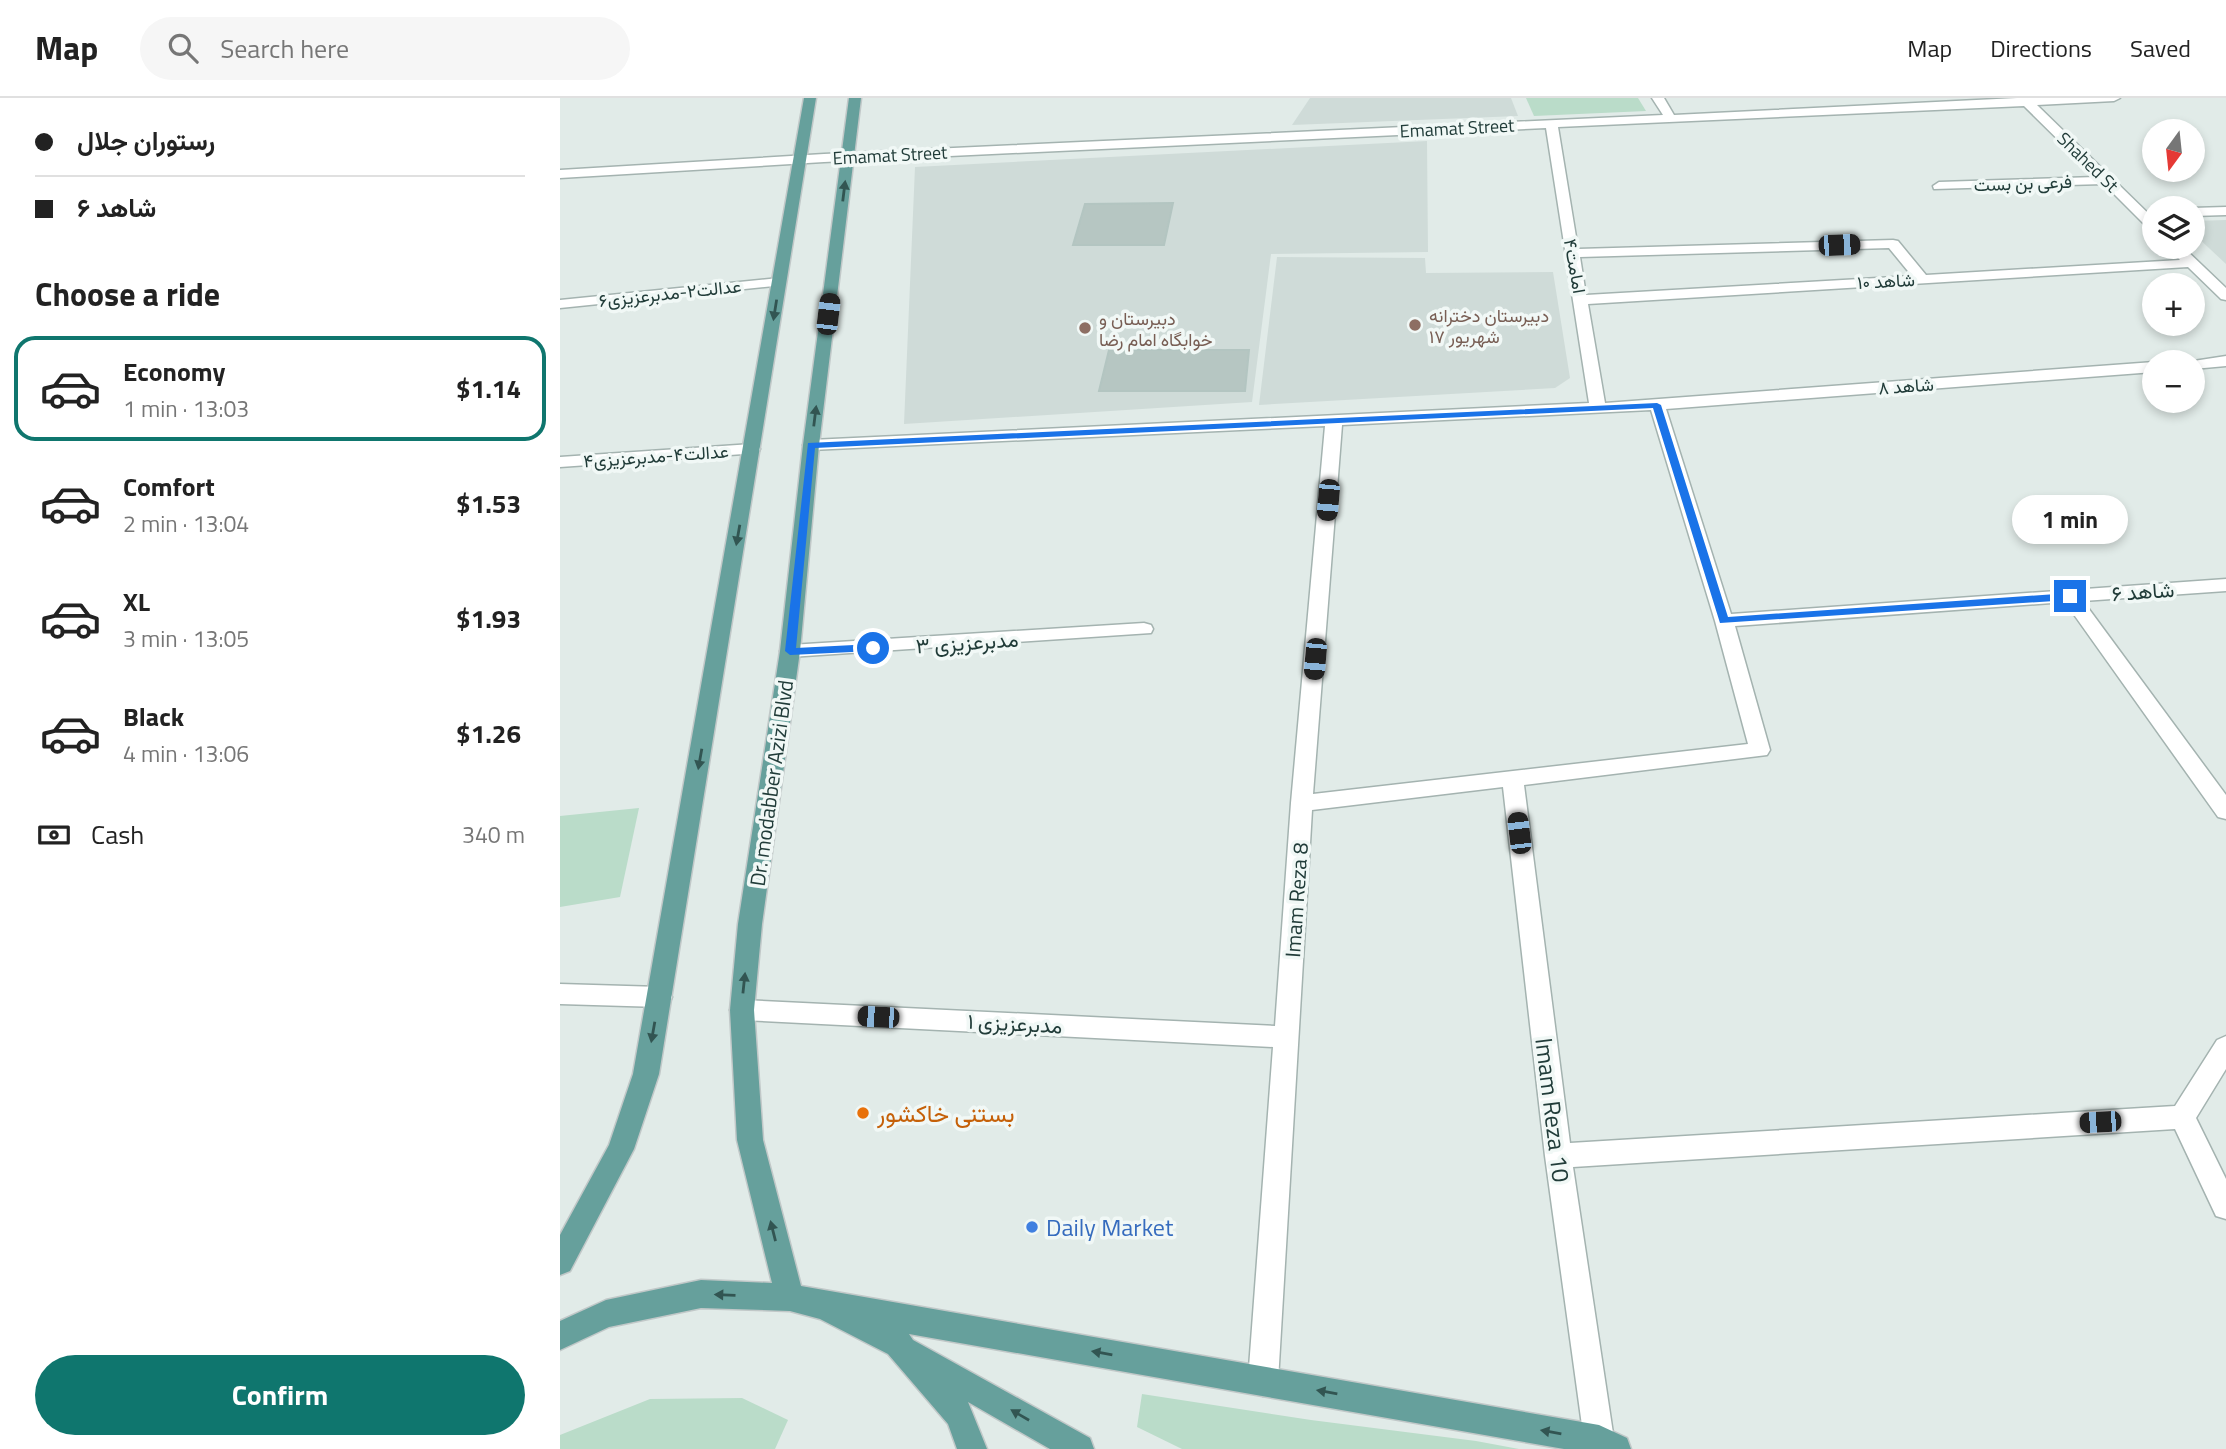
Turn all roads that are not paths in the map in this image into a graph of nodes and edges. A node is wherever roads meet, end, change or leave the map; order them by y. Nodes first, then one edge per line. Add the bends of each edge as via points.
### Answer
1 (810, 98) edge
2 (855, 98) edge
3 (1658, 98) edge
4 (2114, 98) edge
5 (2025, 100) edge
6 (1670, 118) junction
7 (1550, 124) junction
8 (800, 153) junction
9 (848, 157) junction
10 (560, 174) edge
11 (2107, 180) junction
12 (1939, 186) dead end
13 (2142, 209) edge
14 (2226, 211) edge
15 (2205, 212) edge
16 (1573, 253) junction
17 (2188, 259) edge
18 (2192, 263) junction
19 (1922, 279) junction
20 (779, 282) junction
21 (2226, 296) edge
22 (1581, 300) junction
23 (560, 304) edge
24 (2226, 361) edge
25 (2205, 363) edge
26 (2142, 368) edge
27 (1657, 405) junction
28 (1598, 409) junction
29 (1334, 419) junction
30 (811, 445) junction
31 (752, 449) junction
32 (560, 462) edge
33 (2226, 585) edge
34 (2070, 596) junction
35 (1724, 621) junction
36 (1144, 629) dead end
37 (790, 651) junction
38 (1513, 779) junction
39 (1302, 803) junction
40 (2226, 811) edge
41 (560, 994) edge
42 (660, 997) junction
43 (742, 1010) junction
44 (1287, 1037) junction
45 (2226, 1048) edge
46 (2182, 1117) junction
47 (1558, 1156) junction
48 (2226, 1208) edge
49 (560, 1262) edge
50 (790, 1297) junction
51 (825, 1306) junction
52 (560, 1336) edge
53 (898, 1344) junction
54 (1263, 1381) junction
55 (1608, 1445) edge
56 (972, 1449) edge
57 (1079, 1449) edge

1 - 8 main road
2 - 9 main road, Dr. modabber Azizi Blvd
3 - 6 street
4 - 5 street, Emamat Street
5 - 6 street, Emamat Street
5 - 11 street, Shahed St
6 - 7 street, Emamat Street
7 - 9 street, Emamat Street
7 - 16 street, امامت۴
8 - 9 street, Emamat Street
8 - 10 street, Emamat Street via 683,169
8 - 20 main road
30 -> 9 main road, Dr. modabber Azizi Blvd
11 - 12 street, فرعی بن بست
11 - 13 street, Shahed St
14 - 15 street
16 - 19 street via 1893,244
16 - 22 street, امامت۴
17 - 18 street
18 - 19 street, شاهد ۱۰
18 - 21 street
19 - 22 street, شاهد ۱۰
20 - 23 street, عدالت۲-مدبرعزیزی۶
20 -> 31 main road
22 - 28 street, امامت۴
24 - 25 street
26 - 27 street, شاهد ۸
27 - 28 street, شاهد ۸
27 - 35 street
28 - 29 street, شاهد ۸
29 - 30 street, شاهد ۸
29 - 39 street, Imam Reza 8
30 - 37 main road, Dr. modabber Azizi Blvd
31 - 32 street, عدالت۴-مدبرعزیزی۴
31 -> 42 main road
33 - 34 street, شاهد ۶
34 - 35 street, شاهد ۶
34 - 40 street
35 - 38 street via 1760,750
36 - 37 street, مدبرعزیزی ۳
43 -> 37 main road, Dr. modabber Azizi Blvd
38 - 39 street
38 - 47 street, Imam Reza 10
39 - 44 street, Imam Reza 8
41 - 42 street
42 -> 49 main road via 646,1074 621,1149
43 - 44 street, مدبرعزیزی ۱
50 -> 43 main road, Dr. modabber Azizi Blvd via 750,1139
44 - 54 street, Imam Reza 8
45 - 46 street
46 - 47 street
46 - 48 street
47 - 55 street, Imam Reza 10
50 - 51 main road
50 -> 52 main road via 701,1294 606,1314
51 - 53 main road
54 -> 51 main road
53 - 56 main road via 960,1415
57 -> 53 main road
55 -> 54 main road

